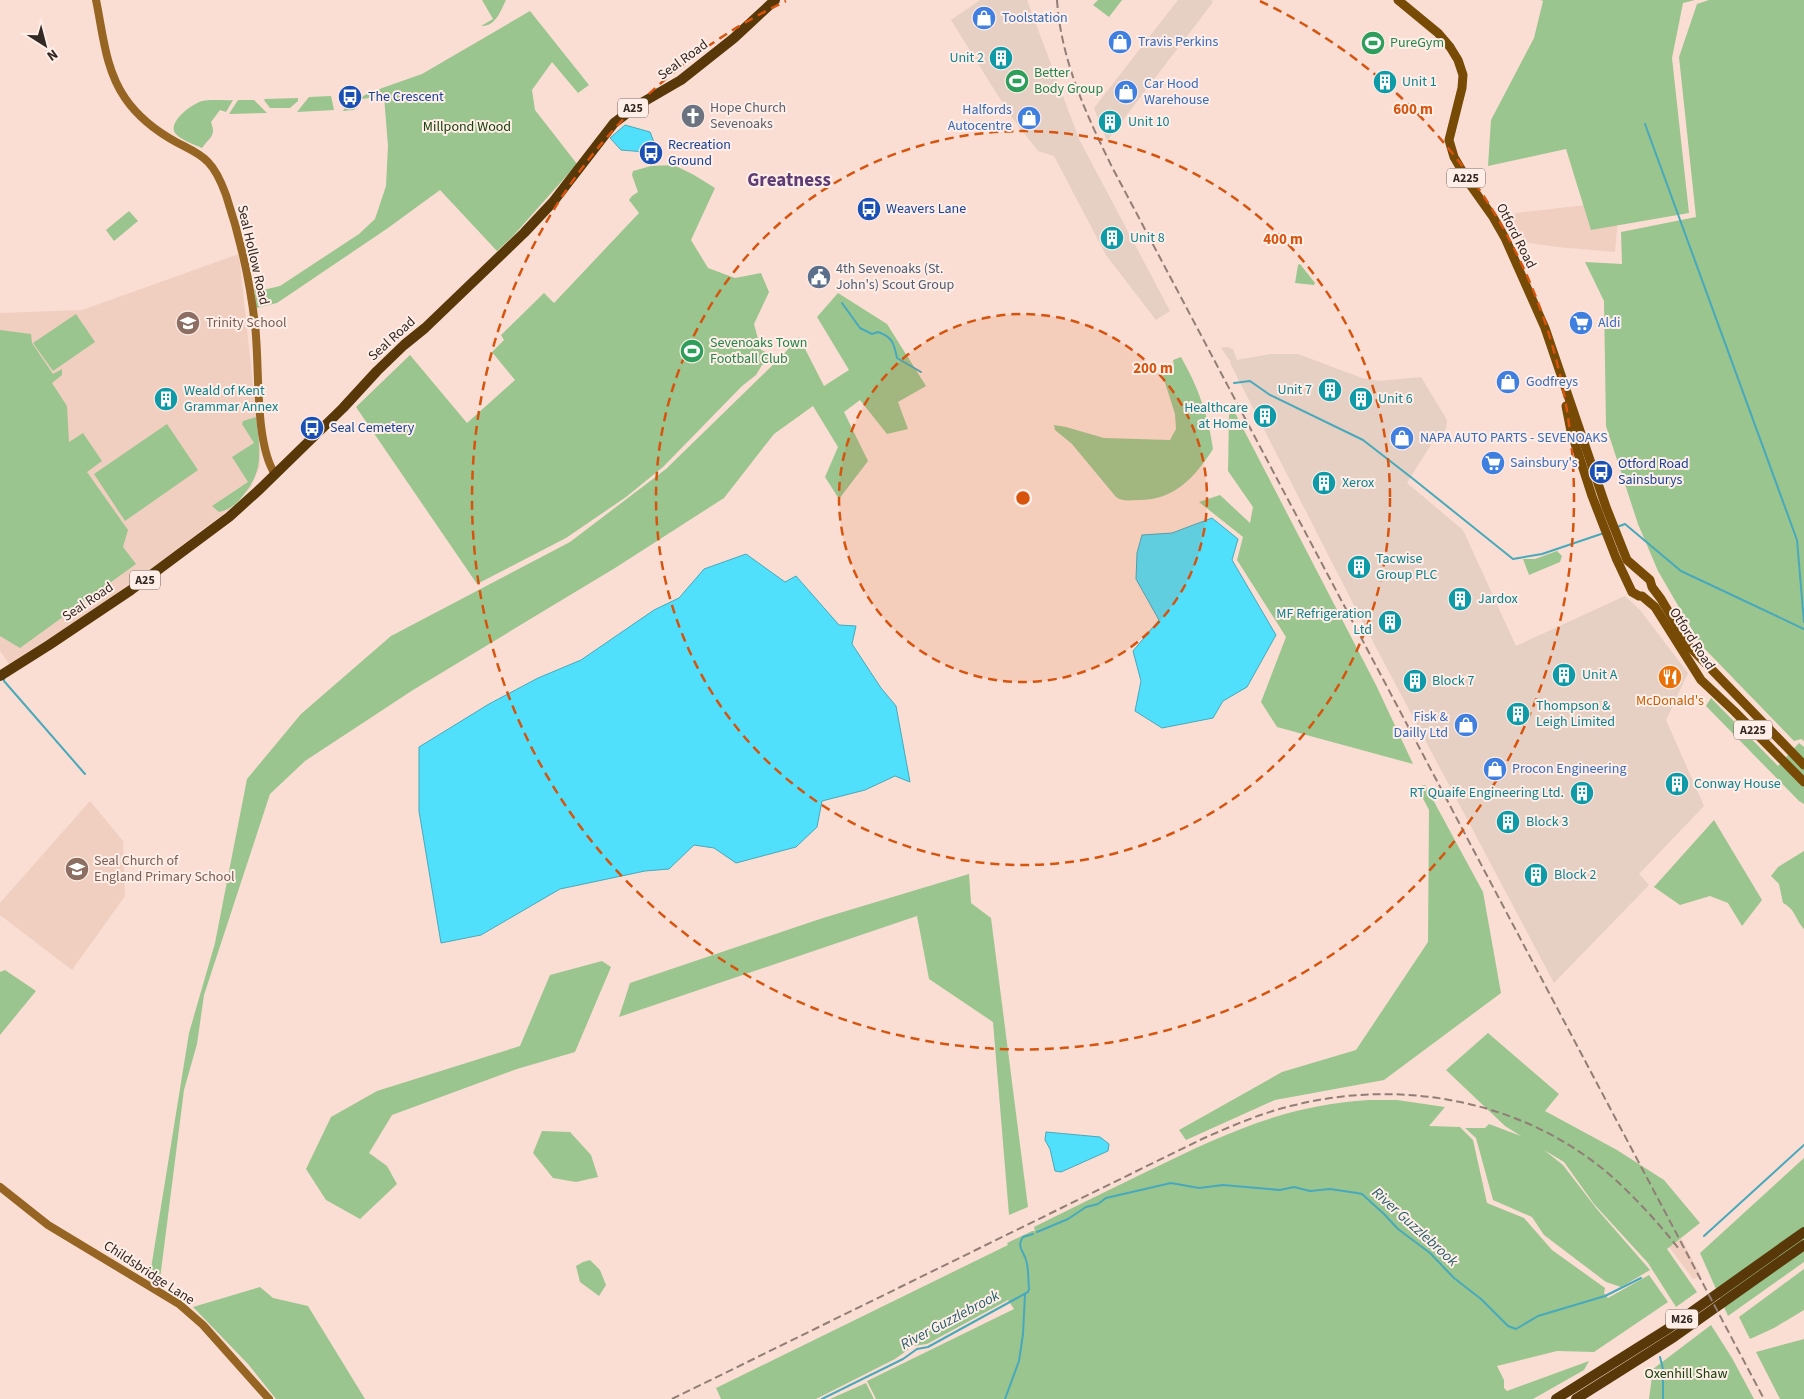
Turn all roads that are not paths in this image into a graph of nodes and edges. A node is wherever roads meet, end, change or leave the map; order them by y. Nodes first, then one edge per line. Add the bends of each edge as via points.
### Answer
1 (96, 0) edge
2 (775, 0) edge
3 (1398, 0) edge
4 (1557, 367) junction
5 (275, 474) junction
6 (1644, 574) junction
7 (1630, 586) junction
8 (1652, 587) junction
9 (1642, 596) junction
10 (2, 674) edge
11 (1804, 766) edge
12 (1804, 782) edge
13 (0, 1187) edge
14 (1804, 1232) edge
15 (1804, 1245) edge
16 (269, 1399) edge
17 (1556, 1399) edge
18 (1576, 1399) edge

1 - 5 main road, Seal Hollow Road via 106,55 123,96 148,123 209,162 221,182 236,224 246,268 255,327 265,453
2 - 5 highway, Seal Road / A25 via 681,80 614,123 553,202 524,233 377,371
3 - 4 main road, Otford Road / A225 via 1438,33 1458,60 1463,75 1462,88 1449,140 1454,157 1505,238 1545,328
4 - 6 main road, Otford Road / A225 via 1627,560
4 - 7 main road, Otford Road / A225 via 1571,431 1592,496
5 - 10 highway, Seal Road / A25 via 229,517 150,576
6 - 7 main road via 1634,577
6 - 8 main road, Otford Road / A225
7 - 9 main road, Otford Road / A225 via 1635,594
8 - 9 main road
8 - 11 main road, Otford Road / A225 via 1689,646
9 - 12 main road, Otford Road / A225 via 1655,607 1701,680
13 - 16 main road, Childsbridge Lane via 48,1225 178,1304 202,1325
14 - 17 highway, M26 via 1676,1323
15 - 18 highway, M26 via 1695,1323

